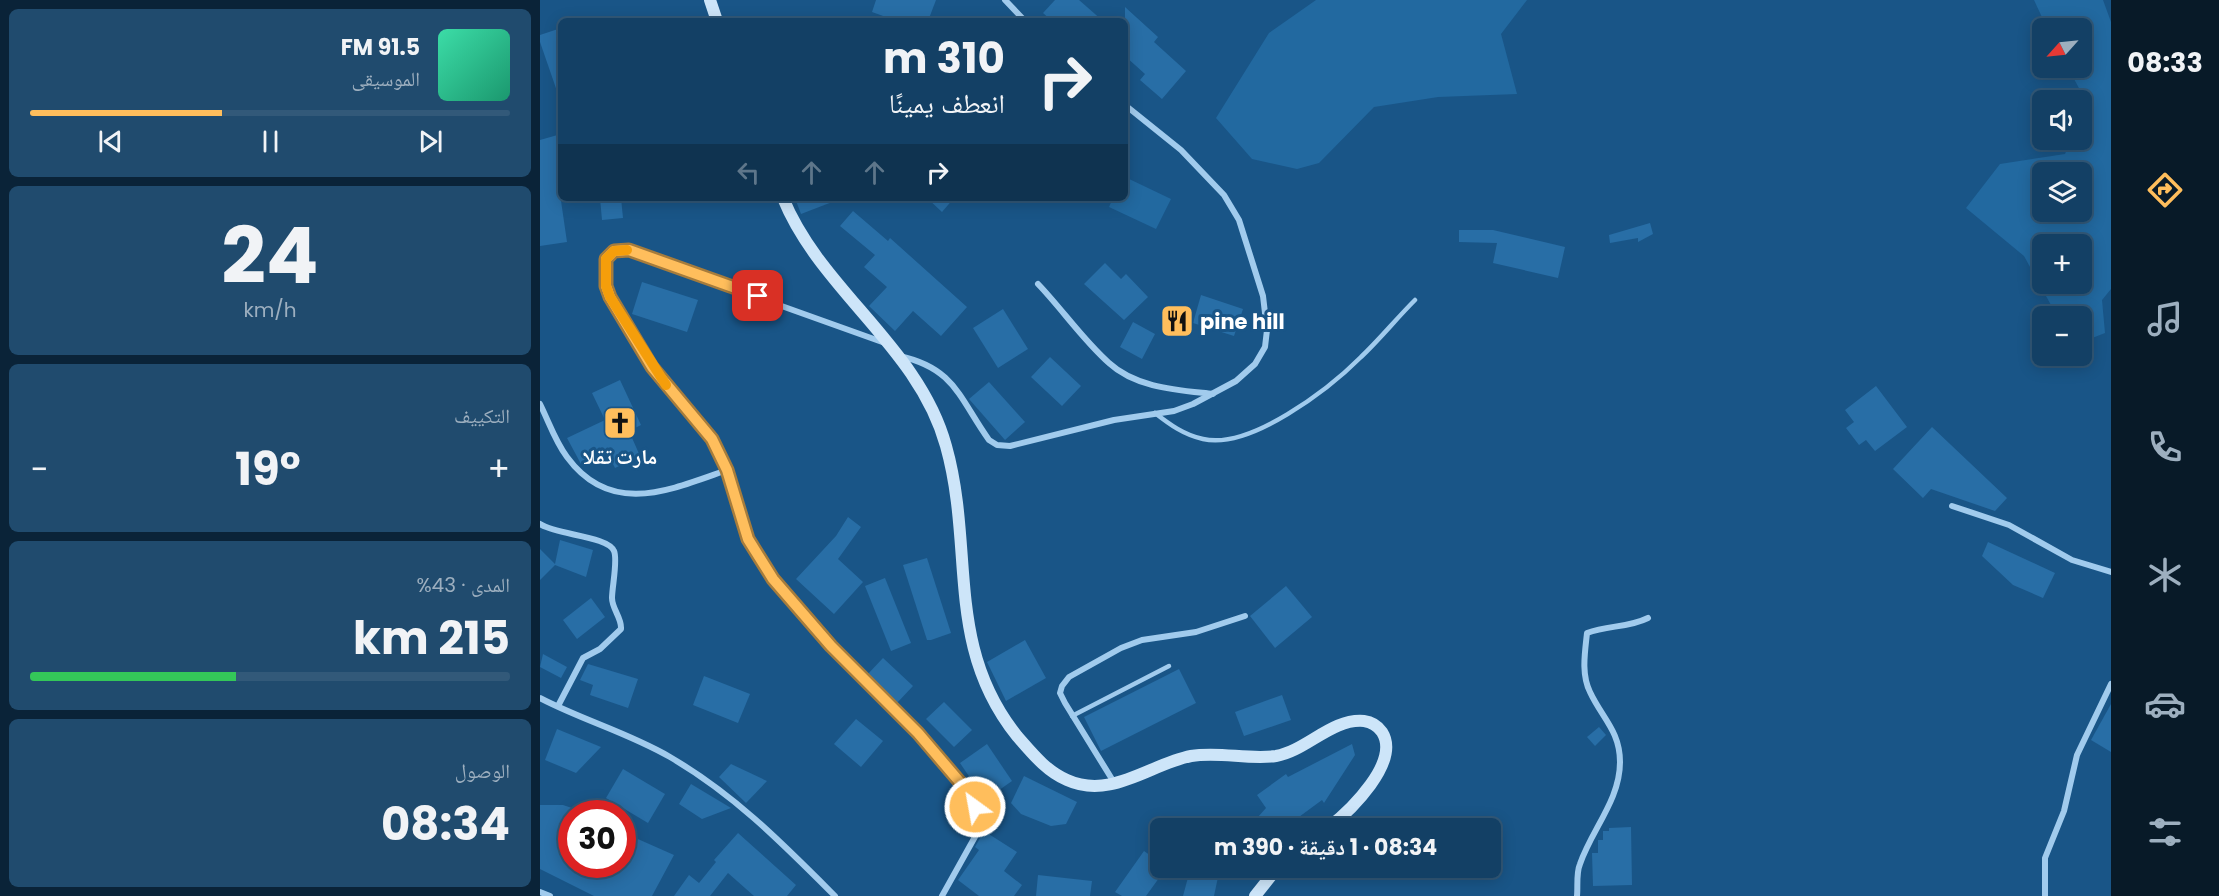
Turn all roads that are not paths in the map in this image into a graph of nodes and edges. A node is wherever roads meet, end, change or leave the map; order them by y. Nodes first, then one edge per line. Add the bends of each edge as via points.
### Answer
1 (710, 0) edge
2 (1005, 0) edge
3 (716, 18) edge
4 (1022, 18) edge
5 (1128, 107) edge
6 (785, 201) edge
7 (1038, 284) dead end
8 (1415, 300) dead end
9 (895, 350) junction
10 (1214, 394) junction
11 (540, 404) edge
12 (1155, 413) junction
13 (727, 470) junction
14 (1952, 506) dead end
15 (540, 524) edge
16 (2111, 572) edge
17 (1245, 616) dead end
18 (1648, 618) dead end
19 (1169, 666) dead end
20 (2111, 684) edge
21 (540, 698) edge
22 (558, 706) junction
23 (1072, 716) junction
24 (1115, 785) junction
25 (1339, 818) edge
26 (1269, 878) edge
27 (540, 892) edge
28 (550, 896) edge
29 (835, 896) edge
30 (942, 896) edge
31 (1255, 896) edge
32 (1577, 896) edge
33 (2045, 896) edge

1 - 3 main road
2 - 4 street
5 - 10 street via 1181,150 1224,195 1239,220 1253,259 1263,296 1265,346 1255,364
6 - 9 main road via 815,254
7 - 10 street via 1109,363 1126,375 1161,387
8 - 12 lane via 1320,393 1269,424 1228,441 1203,440 1173,428
9 - 12 street via 934,366 950,381 989,440 997,445 1010,446
9 - 13 street via 675,264 629,250 614,251 606,259 605,268 610,297 652,367 712,439
9 - 24 main road via 928,399 946,443 956,486 966,616 974,657 989,693 1037,760 1068,781
10 - 12 street via 1174,411
11 - 13 street via 568,458 586,477 610,491 633,495 660,492
13 - 30 street via 748,539 778,586 918,733 964,787 975,807 976,835
14 - 16 street via 2009,525 2072,560
15 - 22 street via 550,531 597,539 615,554 612,600 621,629 600,649 583,658
17 - 23 street via 1196,632 1142,640 1083,667 1062,686 1060,693
18 - 32 street via 1633,626 1587,633 1583,659 1589,691 1615,731 1620,759 1614,797 1579,866
19 - 23 lane
20 - 33 street via 2077,755 2064,811 2045,858
21 - 22 street
22 - 29 street via 668,756 716,786 761,822
23 - 24 street
24 - 25 main road via 1191,756 1276,756 1348,722 1375,723 1387,747 1382,767 1361,797
26 - 31 main road
27 - 28 street

